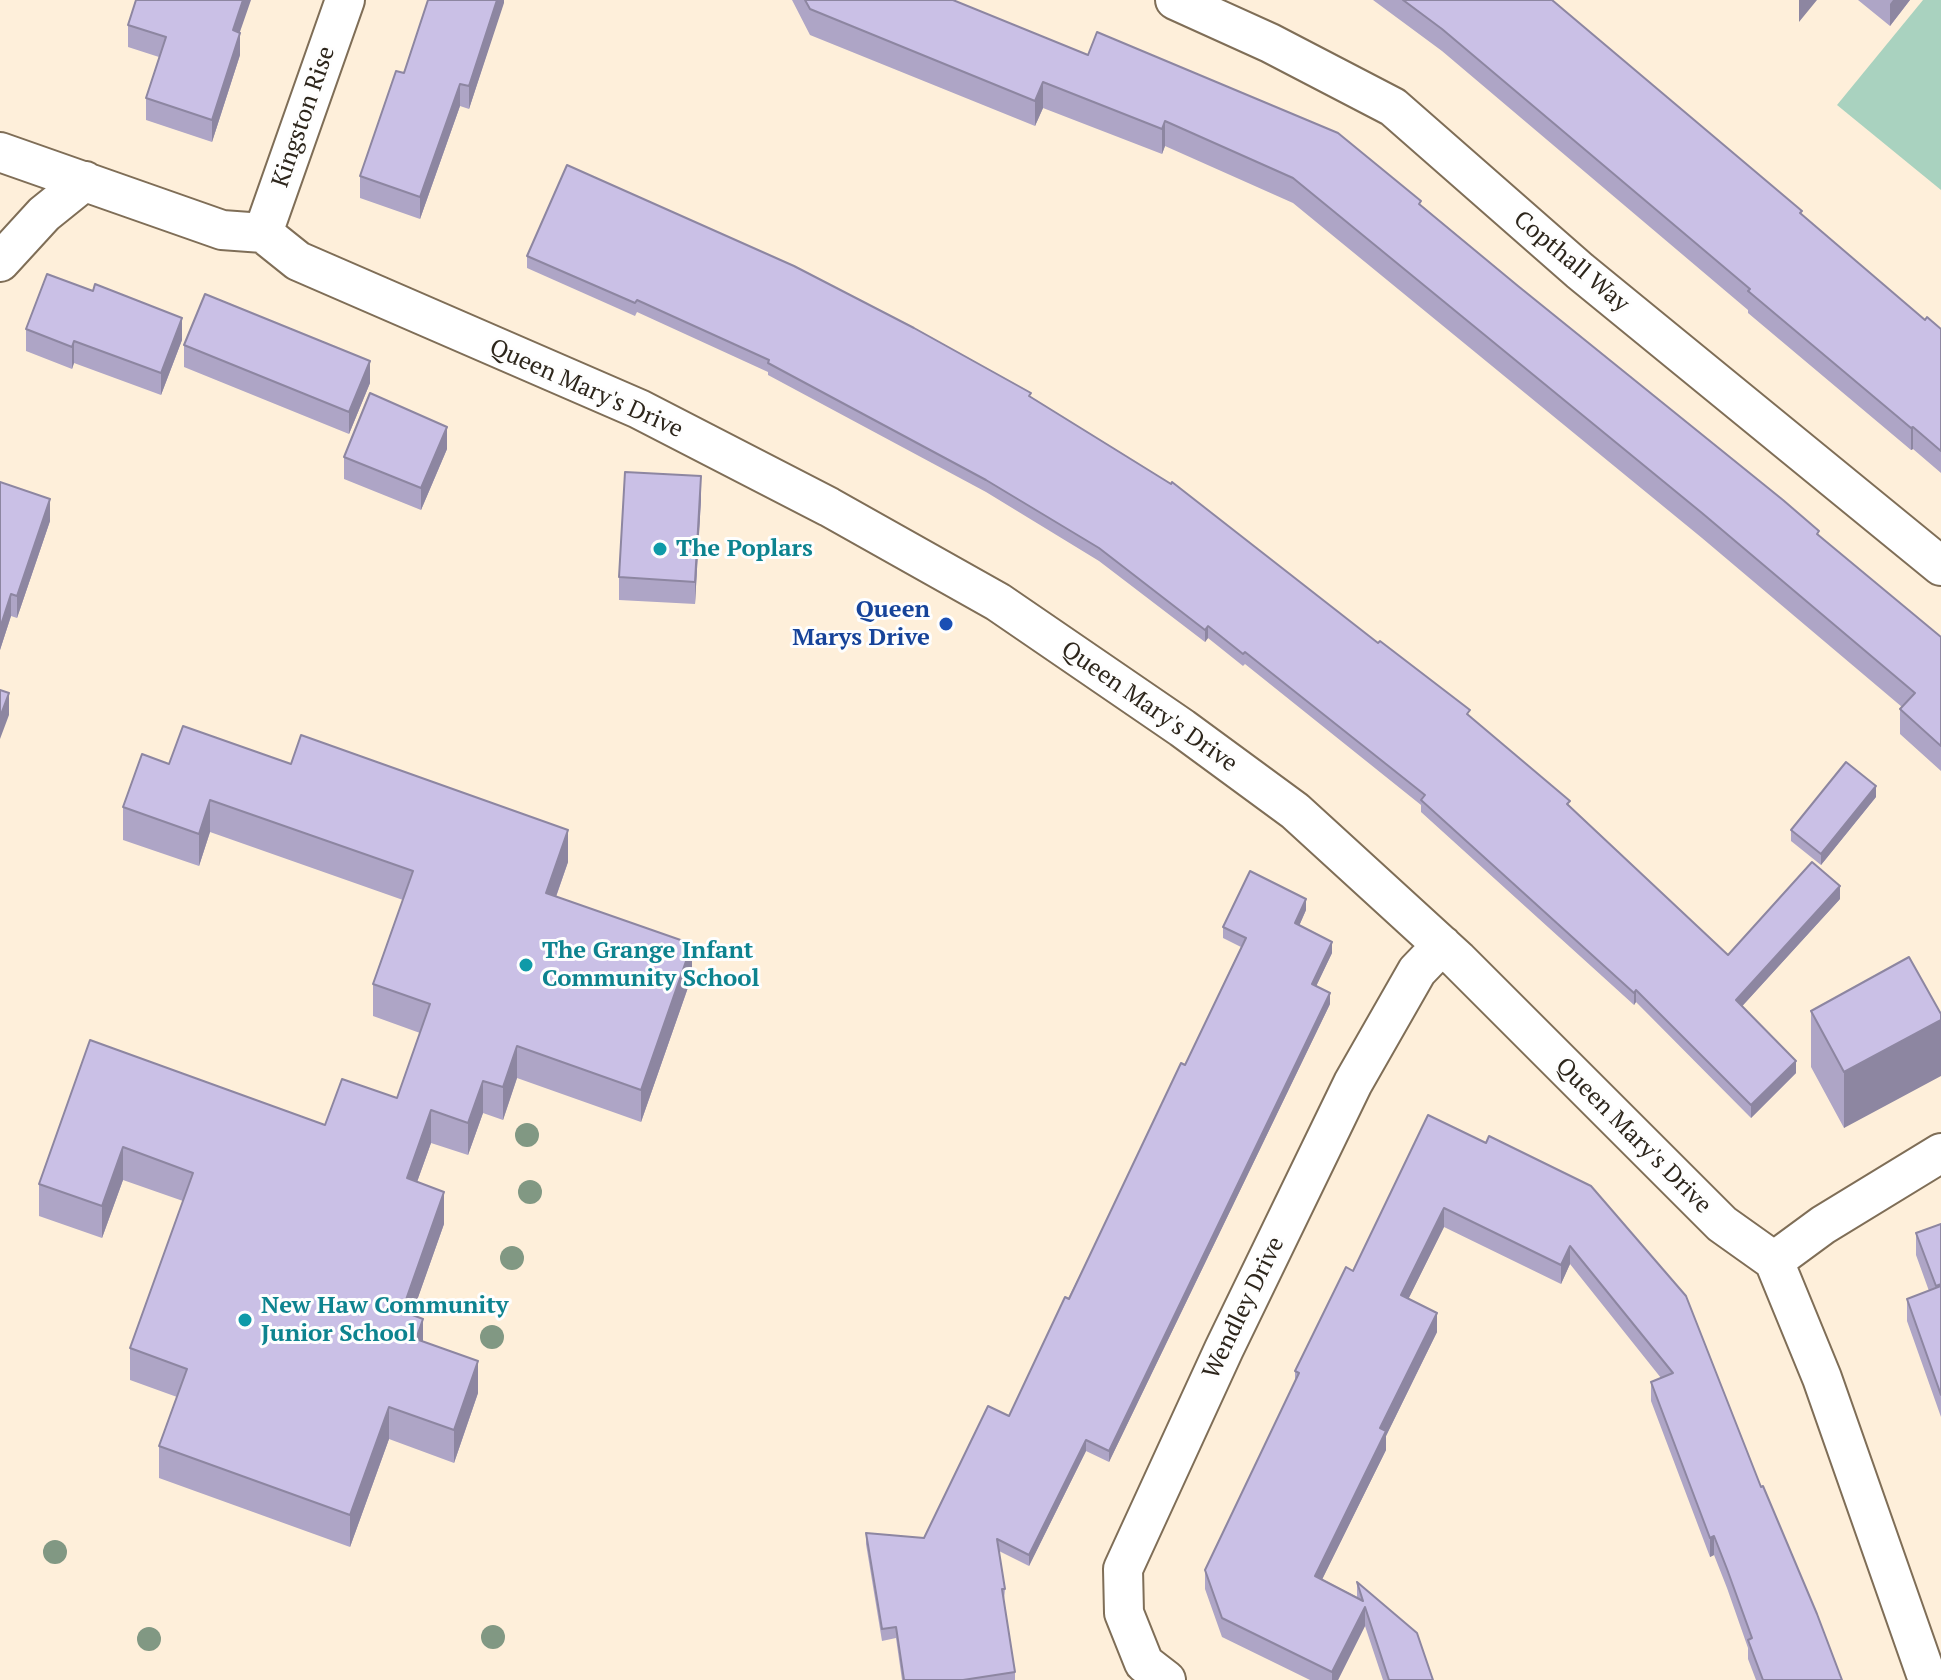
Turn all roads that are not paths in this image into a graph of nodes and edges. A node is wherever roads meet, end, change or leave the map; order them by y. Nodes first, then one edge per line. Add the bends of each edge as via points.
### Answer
1 (345, 0) edge
2 (1175, 0) edge
3 (0, 152) edge
4 (85, 181) junction
5 (263, 233) junction
6 (0, 262) edge
7 (1941, 566) edge
8 (1442, 945) junction
9 (1941, 1153) edge
10 (1774, 1261) junction
11 (1166, 1680) edge
12 (1928, 1680) edge

1 - 5 street, Kingston Rise
2 - 7 street, Copthall Way via 1393,107 1580,271
3 - 4 street
4 - 5 street via 222,230
4 - 6 street via 44,214
5 - 8 street, Queen Mary's Drive via 298,261 639,409 998,602 1295,811
8 - 10 street, Queen Mary's Drive via 1722,1224
8 - 11 street, Wendley Drive via 1417,971 1353,1083 1123,1569 1124,1613 1144,1663
9 - 10 street
10 - 12 street via 1822,1378

